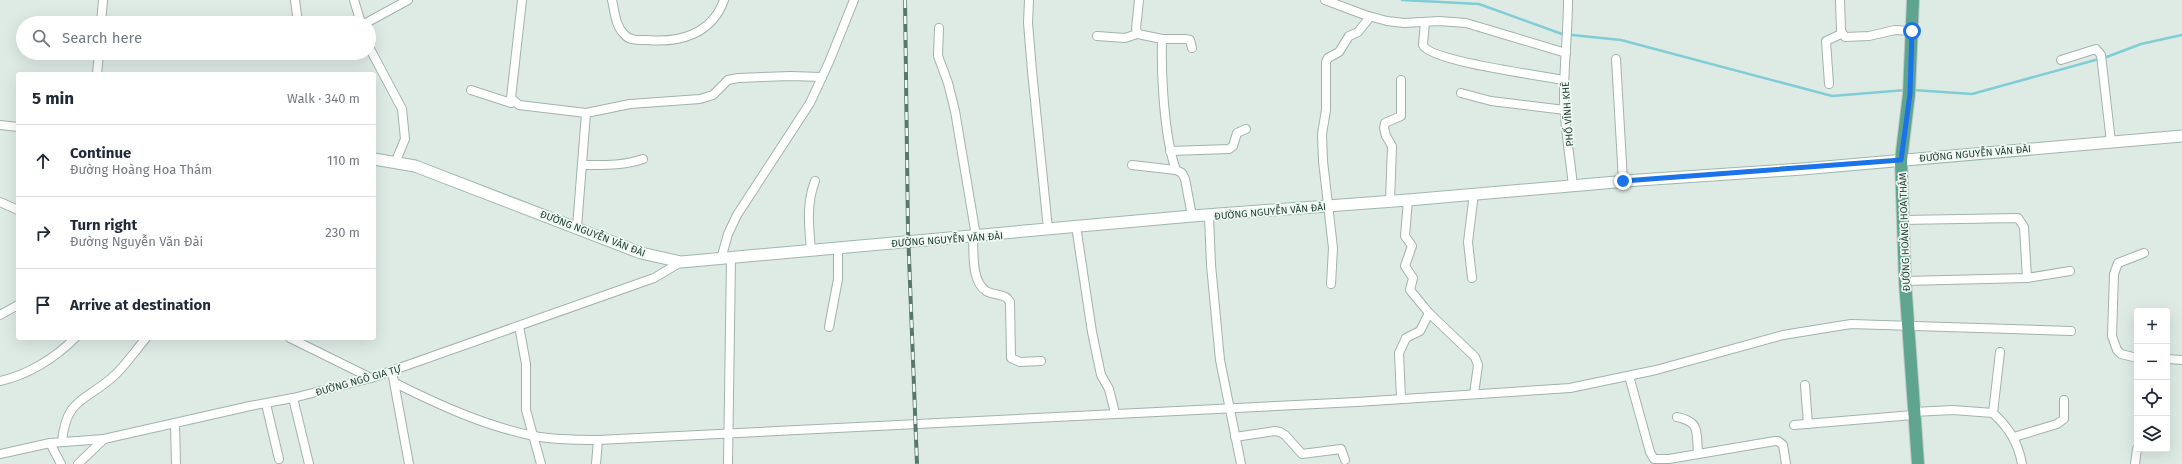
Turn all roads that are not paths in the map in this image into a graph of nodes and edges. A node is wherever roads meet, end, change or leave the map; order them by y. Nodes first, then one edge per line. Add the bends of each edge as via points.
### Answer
1 (103, 0) edge
2 (295, 0) edge
3 (354, 0) edge
4 (408, 0) edge
5 (522, 0) edge
6 (612, 0) edge
7 (724, 0) edge
8 (854, 0) edge
9 (1029, 0) edge
10 (1138, 0) edge
11 (1324, 0) edge
12 (1568, 0) edge
13 (1840, 0) edge
14 (1913, 0) edge
15 (102, 16) edge
16 (297, 16) edge
17 (359, 16) edge
18 (1370, 17) junction
19 (376, 18) edge
20 (1425, 22) junction
21 (939, 28) dead end
22 (1912, 31) junction
23 (1137, 34) junction
24 (1841, 34) junction
25 (1097, 36) dead end
26 (1162, 39) junction
27 (1192, 48) dead end
28 (1566, 53) junction
29 (1616, 59) dead end
30 (98, 60) edge
31 (376, 60) edge
32 (2062, 60) dead end
33 (97, 72) edge
34 (822, 76) junction
35 (1401, 80) dead end
36 (1564, 80) junction
37 (1829, 84) dead end
38 (471, 90) dead end
39 (1462, 93) dead end
40 (514, 102) junction
41 (1565, 110) junction
42 (586, 113) junction
43 (0, 125) edge
44 (16, 127) edge
45 (1246, 129) dead end
46 (2182, 136) edge
47 (2182, 141) edge
48 (2111, 142) junction
49 (1170, 151) junction
50 (376, 159) edge
51 (643, 159) dead end
52 (1901, 160) junction
53 (395, 163) junction
54 (582, 165) junction
55 (1132, 165) dead end
56 (1176, 170) junction
57 (815, 181) dead end
58 (1623, 181) junction
59 (1573, 186) junction
60 (1474, 193) junction
61 (1408, 200) junction
62 (1390, 201) junction
63 (0, 202) edge
64 (1328, 206) junction
65 (16, 209) edge
66 (1192, 216) junction
67 (1210, 216) junction
68 (1903, 220) junction
69 (1076, 226) junction
70 (577, 227) junction
71 (1048, 229) junction
72 (974, 236) junction
73 (838, 248) junction
74 (811, 250) junction
75 (2144, 253) dead end
76 (726, 259) junction
77 (681, 262) junction
78 (2070, 271) dead end
79 (1472, 278) dead end
80 (2026, 278) junction
81 (1905, 281) junction
82 (1331, 284) dead end
83 (16, 305) edge
84 (1429, 313) junction
85 (0, 314) edge
86 (519, 326) junction
87 (1908, 326) junction
88 (829, 327) dead end
89 (2071, 331) dead end
90 (73, 340) edge
91 (144, 340) edge
92 (294, 340) edge
93 (2000, 352) dead end
94 (2134, 357) edge
95 (2170, 359) edge
96 (2182, 360) edge
97 (1041, 361) dead end
98 (392, 371) junction
99 (1629, 376) junction
100 (371, 378) junction
101 (0, 381) edge
102 (394, 383) junction
103 (1805, 385) dead end
104 (1474, 394) junction
105 (293, 398) junction
106 (1401, 398) junction
107 (2064, 400) dead end
108 (266, 404) junction
109 (1229, 407) junction
110 (1114, 413) junction
111 (1993, 413) junction
112 (1913, 414) junction
113 (1677, 417) dead end
114 (175, 423) junction
115 (1808, 424) junction
116 (1794, 425) dead end
117 (729, 434) junction
118 (534, 436) junction
119 (1235, 437) junction
120 (2014, 437) junction
121 (104, 439) junction
122 (598, 440) junction
123 (62, 442) junction
124 (50, 443) junction
125 (2137, 452) edge
126 (1, 453) edge
127 (1698, 453) junction
128 (279, 460) dead end
129 (1345, 460) dead end
130 (1670, 462) edge
131 (61, 464) edge
132 (78, 464) edge
133 (176, 464) edge
134 (308, 464) edge
135 (409, 464) edge
136 (541, 464) edge
137 (596, 464) edge
138 (728, 464) edge
139 (1241, 464) edge
140 (1786, 464) edge
141 (1918, 464) edge
142 (2022, 464) edge
143 (2135, 464) edge

1 - 15 street
2 - 16 street
3 - 17 street
4 - 19 street
5 - 40 street via 511,98
6 - 7 street via 617,24 624,35 631,39 652,41 679,40 702,29 719,14
8 - 34 street
9 - 71 street via 1028,23
10 - 23 street
11 - 18 street
12 - 28 street, PHỐ VĨNH KHÊ
13 - 24 street
14 - 22 main road, ĐƯỜNG HOÀNG HOA THÁM
18 - 20 street via 1404,23
18 - 64 street via 1326,62 1326,110 1322,134
20 - 28 street via 1466,22
20 - 36 street via 1423,45 1429,52 1468,63
21 - 72 street via 938,56 955,111
22 - 24 street via 1895,30 1849,38
22 - 52 main road, ĐƯỜNG HOÀNG HOA THÁM via 1910,89
23 - 25 street via 1125,38
23 - 26 street
24 - 37 street via 1826,41
26 - 27 street via 1190,40
26 - 49 street
28 - 36 street, PHỐ VĨNH KHÊ
29 - 58 street
30 - 33 street
31 - 53 street via 402,109 405,139
32 - 48 street via 2096,49 2102,58
34 - 42 street via 738,78 728,80 712,95 700,99 630,104
34 - 76 street via 810,103 736,215 728,234
35 - 62 street via 1401,116 1385,123 1384,128 1392,146
36 - 41 street, PHỐ VĨNH KHÊ
38 - 40 street
39 - 41 street via 1491,101
40 - 42 street via 519,105
41 - 59 street, PHỐ VĨNH KHÊ
42 - 54 street
43 - 44 street
45 - 49 street via 1237,133 1230,149
46 - 47 street
46 - 48 street, ĐƯỜNG NGUYỄN VĂN ĐÀI
48 - 52 street, ĐƯỜNG NGUYỄN VĂN ĐÀI
49 - 56 street
50 - 53 street, ĐƯỜNG NGUYỄN VĂN ĐÀI
51 - 54 street via 629,164
52 - 58 street, ĐƯỜNG NGUYỄN VĂN ĐÀI
52 - 68 main road, ĐƯỜNG HOÀNG HOA THÁM
53 - 70 street, ĐƯỜNG NGUYỄN VĂN ĐÀI via 415,166
54 - 70 street
55 - 56 street
56 - 66 street via 1185,179
57 - 74 street via 808,207
58 - 59 street, ĐƯỜNG NGUYỄN VĂN ĐÀI
59 - 60 street, ĐƯỜNG NGUYỄN VĂN ĐÀI
60 - 61 street, ĐƯỜNG NGUYỄN VĂN ĐÀI
60 - 79 street via 1468,242
61 - 62 street, ĐƯỜNG NGUYỄN VĂN ĐÀI
61 - 84 street via 1405,236 1412,246 1406,269 1413,278 1410,287 1412,294
62 - 64 street, ĐƯỜNG NGUYỄN VĂN ĐÀI
63 - 65 street
64 - 67 street, ĐƯỜNG NGUYỄN VĂN ĐÀI
64 - 82 street via 1333,248
66 - 67 street, ĐƯỜNG NGUYỄN VĂN ĐÀI
66 - 69 street, ĐƯỜNG NGUYỄN VĂN ĐÀI
67 - 109 street via 1211,265 1220,360
68 - 80 street via 2018,218 2024,227
68 - 81 main road, ĐƯỜNG HOÀNG HOA THÁM
69 - 71 street, ĐƯỜNG NGUYỄN VĂN ĐÀI
69 - 110 street via 1092,332 1101,375 1109,389
70 - 77 street, ĐƯỜNG NGUYỄN VĂN ĐÀI via 641,253
71 - 72 street, ĐƯỜNG NGUYỄN VĂN ĐÀI
72 - 73 street, ĐƯỜNG NGUYỄN VĂN ĐÀI
72 - 97 street via 976,277 980,286 993,294 1008,298 1010,302 1011,358 1020,362
73 - 74 street, ĐƯỜNG NGUYỄN VĂN ĐÀI
73 - 88 street via 838,279
74 - 76 street, ĐƯỜNG NGUYỄN VĂN ĐÀI
75 - 94 street via 2118,263 2114,274 2112,336 2121,354
76 - 77 street, ĐƯỜNG NGUYỄN VĂN ĐÀI
76 - 117 street
77 - 86 street, ĐƯỜNG NGÔ GIA TỰ via 654,278
78 - 80 street
80 - 81 street
81 - 87 main road, ĐƯỜNG HOÀNG HOA THÁM
83 - 85 street
84 - 104 street via 1475,357 1478,366
84 - 106 street via 1420,331 1406,338 1399,353
86 - 98 street, ĐƯỜNG NGÔ GIA TỰ
86 - 118 street via 526,364 526,410
87 - 89 street
87 - 99 street via 1857,324 1821,327
87 - 112 main road, ĐƯỜNG HOÀNG HOA THÁM
90 - 101 street via 48,360 26,373
91 - 123 street via 116,374 71,409 64,426
92 - 100 street
93 - 111 street
95 - 96 street
98 - 100 street, ĐƯỜNG NGÔ GIA TỰ
98 - 102 street
99 - 104 street via 1570,388
99 - 130 street via 1651,456
100 - 105 street, ĐƯỜNG NGÔ GIA TỰ
102 - 118 street via 482,421
102 - 135 street
103 - 115 street
104 - 106 street
105 - 108 street, ĐƯỜNG NGÔ GIA TỰ
105 - 134 street
106 - 109 street
107 - 120 street via 2062,421
108 - 114 street, ĐƯỜNG NGÔ GIA TỰ
108 - 128 street
109 - 110 street
109 - 119 street
110 - 117 street
111 - 112 street via 1953,410
111 - 120 street
112 - 115 street
112 - 141 main road, ĐƯỜNG HOÀNG HOA THÁM
113 - 127 street via 1696,426
114 - 121 street, ĐƯỜNG NGÔ GIA TỰ
114 - 133 street
115 - 116 street
117 - 122 street
117 - 138 street
118 - 122 street
118 - 136 street
119 - 129 street via 1275,431 1285,435 1302,454 1341,450
119 - 139 street
120 - 142 street
121 - 123 street, ĐƯỜNG NGÔ GIA TỰ
121 - 132 street
122 - 137 street
123 - 124 street, ĐƯỜNG NGÔ GIA TỰ
124 - 126 street, ĐƯỜNG NGÔ GIA TỰ
124 - 131 street
125 - 143 street
127 - 130 street
127 - 140 street via 1778,441 1782,445

